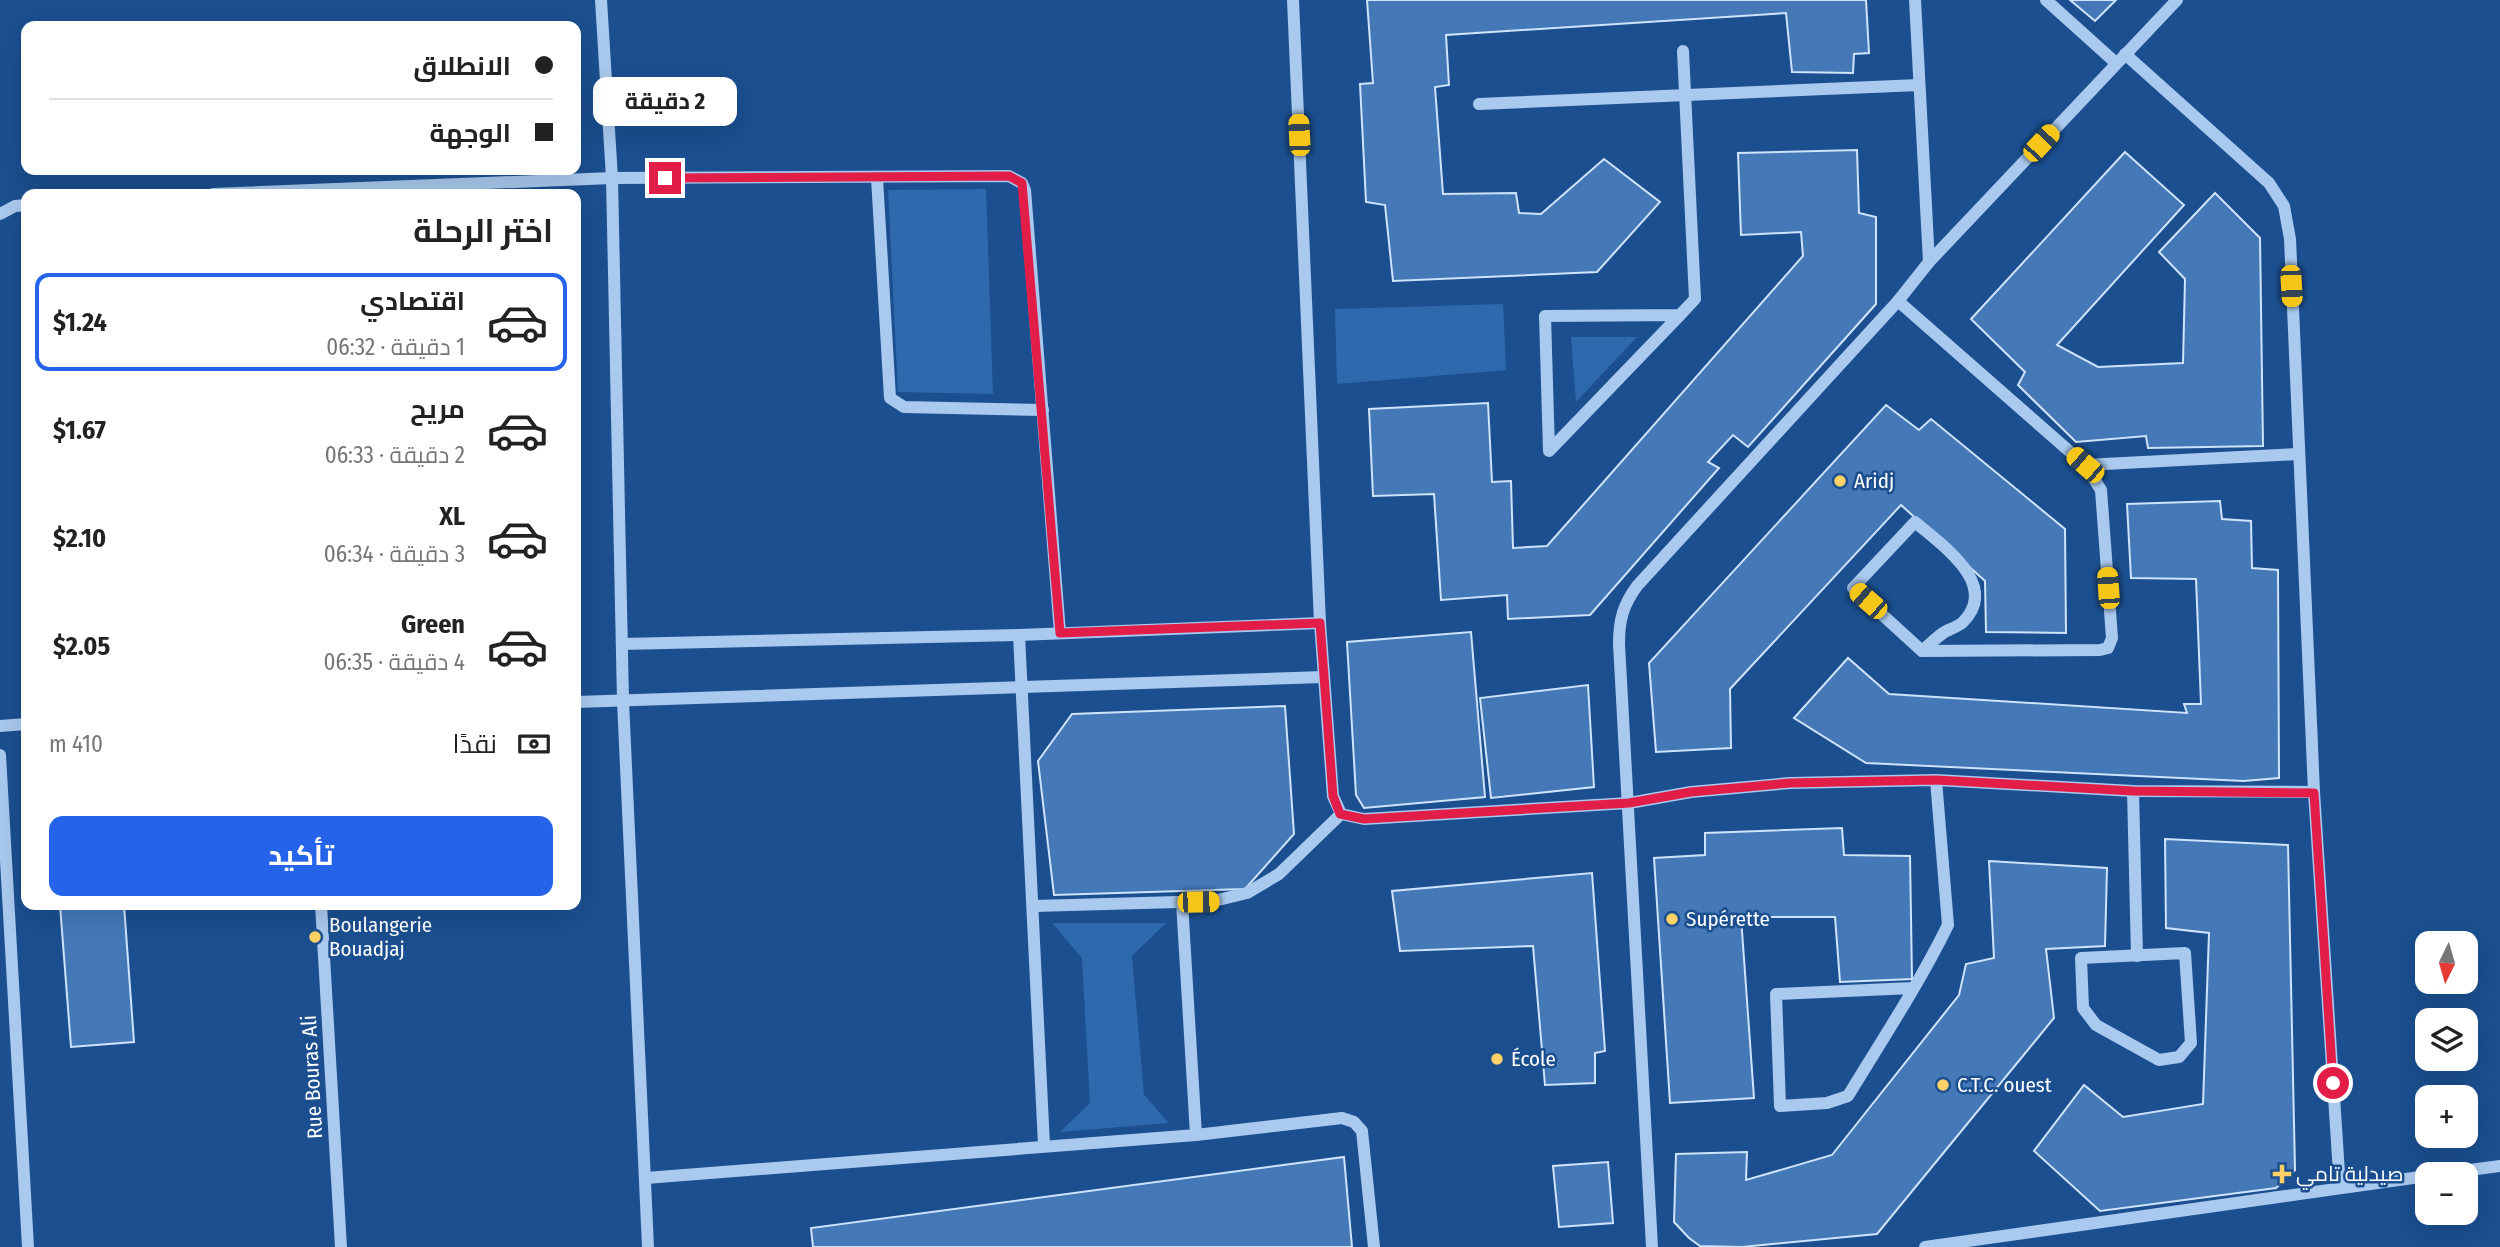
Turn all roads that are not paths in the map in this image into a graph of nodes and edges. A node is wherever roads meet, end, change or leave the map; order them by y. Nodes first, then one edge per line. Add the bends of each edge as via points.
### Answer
1 (601, 0) edge
2 (1293, 0) edge
3 (1915, 0) edge
4 (2046, 0) edge
5 (2177, 0) edge
6 (1683, 51) dead end
7 (2121, 59) junction
8 (1919, 85) junction
9 (1685, 97) junction
10 (1479, 104) dead end
11 (612, 178) junction
12 (877, 178) junction
13 (370, 189) edge
14 (21, 205) edge
15 (0, 214) edge
16 (1929, 262) junction
17 (1898, 301) junction
18 (1680, 315) junction
19 (1043, 410) junction
20 (2298, 454) junction
21 (2085, 465) junction
22 (1320, 623) junction
23 (1060, 633) junction
24 (1019, 635) junction
25 (622, 645) junction
26 (1922, 651) junction
27 (1324, 677) junction
28 (1023, 687) junction
29 (623, 701) junction
30 (581, 702) edge
31 (21, 724) edge
32 (0, 726) edge
33 (0, 755) edge
34 (1936, 780) junction
35 (2133, 791) junction
36 (2314, 793) junction
37 (1629, 803) junction
38 (1340, 814) junction
39 (1182, 902) junction
40 (1034, 906) junction
41 (321, 910) edge
42 (2137, 956) junction
43 (1913, 988) junction
44 (1196, 1135) junction
45 (1044, 1145) junction
46 (2500, 1166) edge
47 (2478, 1169) edge
48 (646, 1178) junction
49 (2415, 1178) edge
50 (2340, 1188) junction
51 (28, 1247) edge
52 (341, 1247) edge
53 (648, 1247) edge
54 (1374, 1247) edge
55 (1652, 1247) edge
56 (1925, 1247) edge

1 - 11 street
2 - 22 street
3 - 8 street
4 - 7 street
5 - 7 street
6 - 9 street
7 - 16 street
7 - 20 street via 2269,183 2284,206 2290,239
8 - 9 street
8 - 16 street
9 - 10 street
9 - 18 street via 1695,299
11 - 12 street
11 - 13 street
11 - 25 street
12 - 19 street via 1009,176 1022,183
12 - 19 street via 890,398 904,407
14 - 15 street
16 - 17 street
17 - 21 street
17 - 37 street via 1624,604 1619,643
18 - 18 street via 1545,316 1549,450 1596,402
19 - 23 street
20 - 21 street
20 - 36 street
21 - 26 street via 2101,490 2112,638 2108,648
22 - 23 street
22 - 27 street
23 - 24 street
24 - 25 street
24 - 28 street
25 - 29 street
26 - 26 street via 1962,622 1973,605 1974,587 1962,562 1915,522 1853,588
27 - 28 street
27 - 38 street via 1333,796
28 - 29 street
28 - 40 street
29 - 30 street
29 - 48 street
31 - 32 street
33 - 51 street
34 - 35 street
34 - 37 street via 1790,783
34 - 43 street via 1948,925
35 - 36 street
35 - 42 street
36 - 50 street
37 - 38 street via 1364,819
37 - 55 street
38 - 39 street via 1279,874 1247,893
39 - 40 street
39 - 44 street
40 - 45 street
41 - 52 street, Rue Bouras Ali
42 - 42 street via 2185,953 2191,1043 2179,1057 2159,1060 2096,1025 2083,1008 2081,958
43 - 43 street via 1776,993 1780,1106 1827,1103 1848,1096
44 - 45 street
44 - 54 street via 1342,1118 1354,1122 1362,1131
45 - 48 street
46 - 47 street
48 - 53 street
49 - 50 street
50 - 56 street

